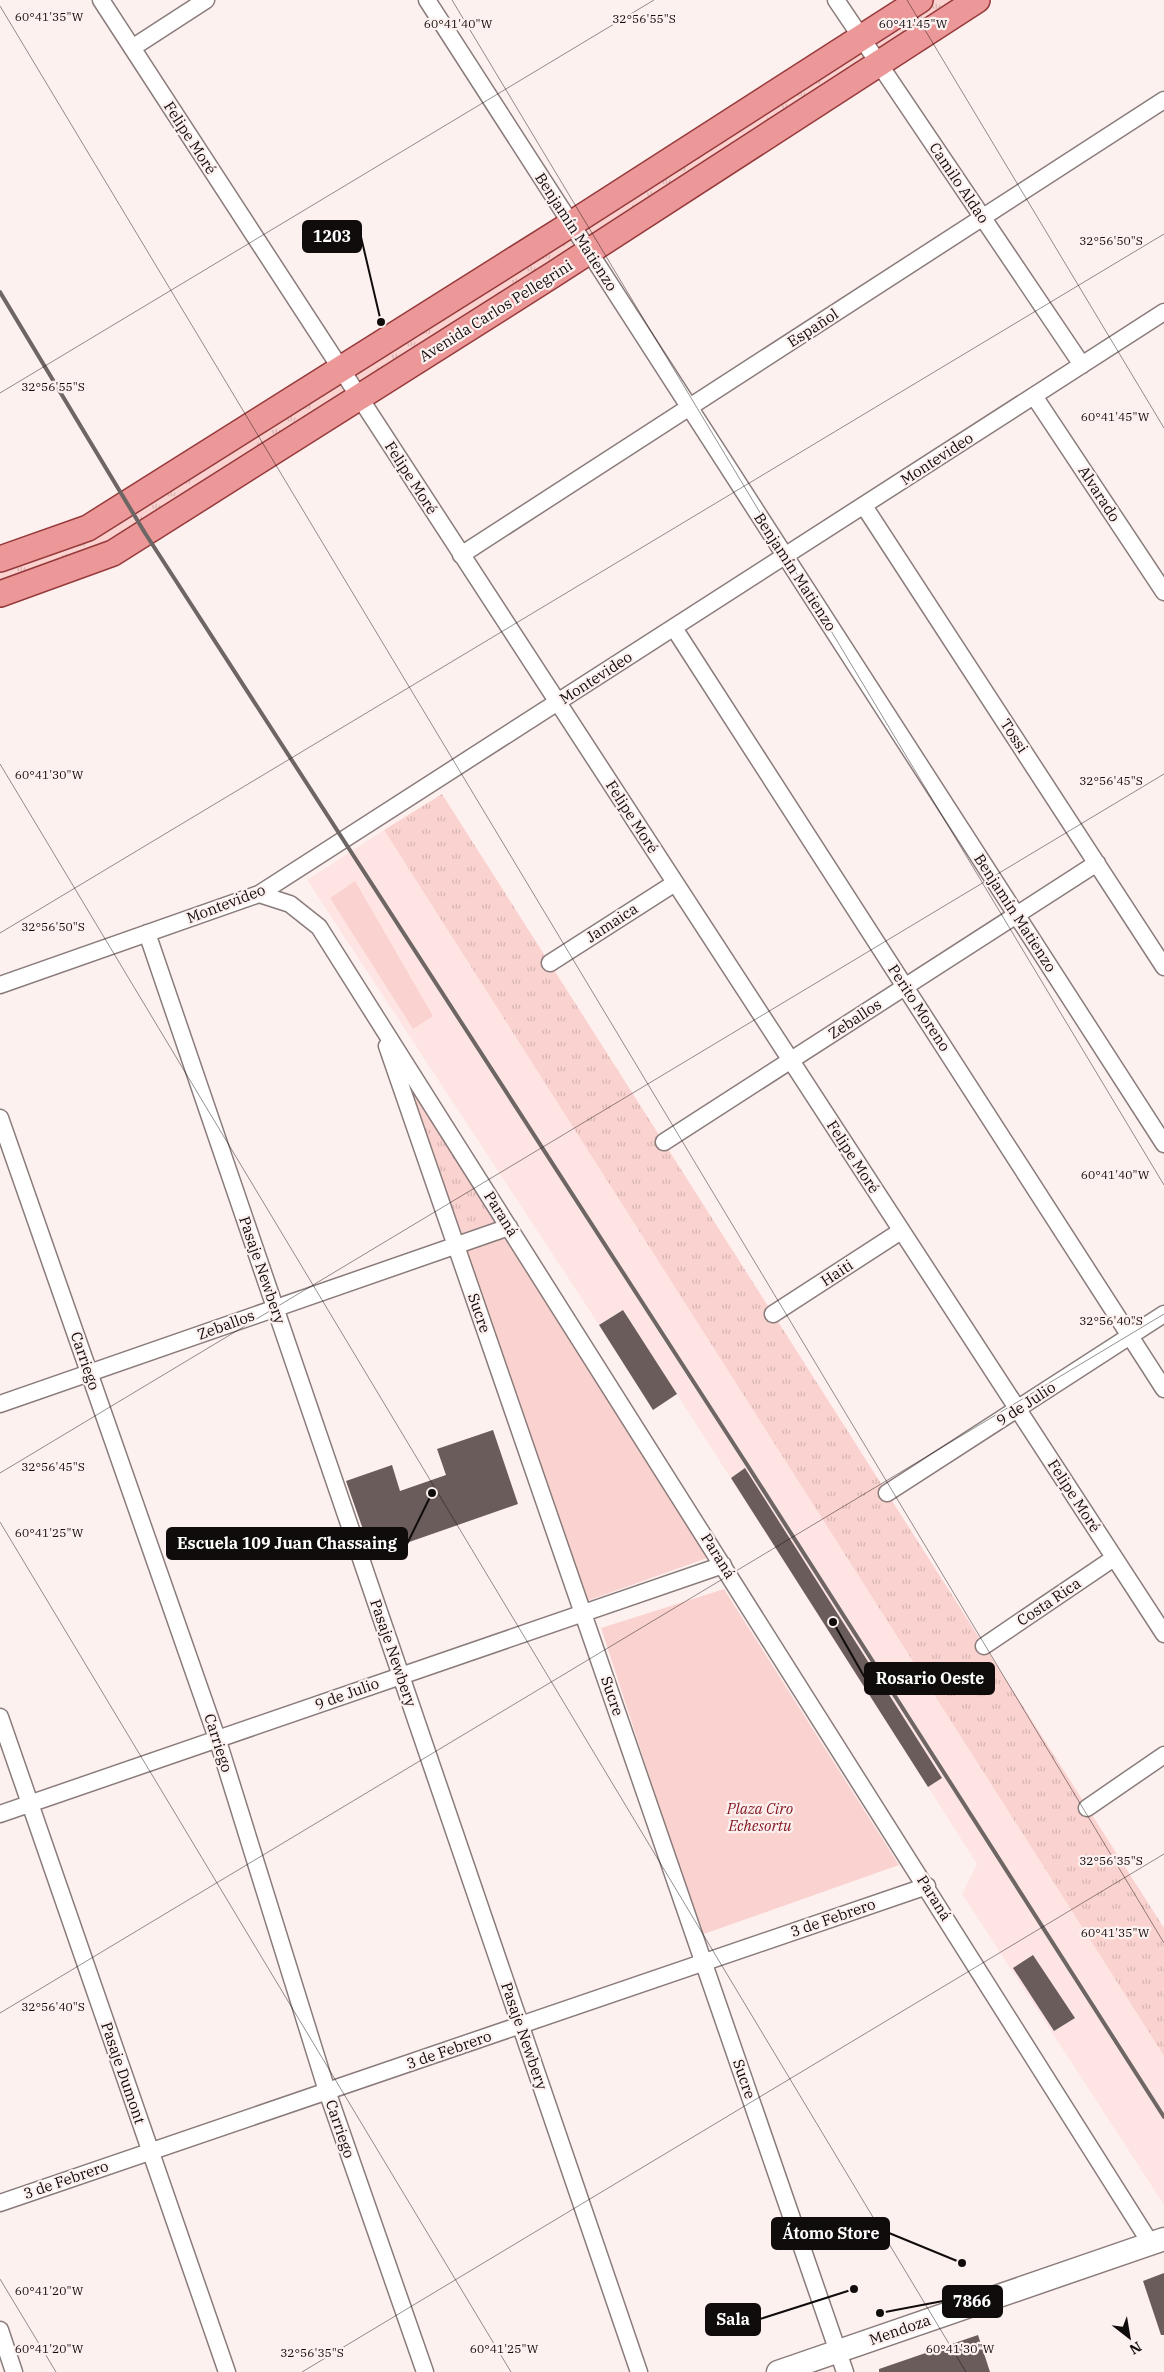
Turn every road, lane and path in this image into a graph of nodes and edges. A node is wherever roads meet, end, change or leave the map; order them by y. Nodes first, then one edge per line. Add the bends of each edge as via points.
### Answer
1 (101, 0) edge
2 (206, 0) edge
3 (427, 0) edge
4 (836, 0) edge
5 (920, 0) edge
6 (977, 0) edge
7 (861, 38) junction
8 (132, 48) junction
9 (878, 64) junction
10 (1164, 100) edge
11 (983, 218) junction
12 (571, 224) junction
13 (589, 251) junction
14 (1164, 312) edge
15 (1082, 365) junction
16 (340, 370) junction
17 (1034, 396) junction
18 (358, 398) junction
19 (689, 407) junction
20 (864, 506) junction
21 (461, 555) junction
22 (785, 556) junction
23 (0, 559) edge
24 (1164, 592) edge
25 (0, 594) edge
26 (674, 628) junction
27 (557, 703) junction
28 (1097, 863) junction
29 (675, 883) junction
30 (260, 894) junction
31 (1016, 914) junction
32 (147, 933) junction
33 (550, 964) dead end
34 (1164, 966) edge
35 (0, 985) edge
36 (905, 987) junction
37 (378, 1020) junction
38 (790, 1060) junction
39 (0, 1118) edge
40 (664, 1142) dead end
41 (1164, 1144) edge
42 (509, 1227) junction
43 (901, 1231) junction
44 (456, 1246) junction
45 (275, 1308) junction
46 (773, 1314) dead end
47 (1164, 1314) edge
48 (1130, 1336) junction
49 (90, 1374) junction
50 (1164, 1389) edge
51 (0, 1404) edge
52 (1017, 1409) junction
53 (887, 1494) dead end
54 (1114, 1558) junction
55 (724, 1565) junction
56 (582, 1612) junction
57 (1164, 1634) edge
58 (984, 1646) dead end
59 (400, 1675) junction
60 (0, 1717) edge
61 (218, 1741) junction
62 (1164, 1755) edge
63 (30, 1804) junction
64 (1087, 1808) dead end
65 (0, 1814) edge
66 (927, 1886) junction
67 (704, 1962) junction
68 (520, 2025) junction
69 (327, 2091) junction
70 (151, 2152) junction
71 (0, 2203) edge
72 (1158, 2241) edge
73 (0, 2330) edge
74 (842, 2362) edge
75 (14, 2372) edge
76 (227, 2372) edge
77 (425, 2372) edge
78 (639, 2372) edge
79 (778, 2372) edge

1 - 8 street, Felipe Moré
2 - 8 street
3 - 12 street, Benjamín Matienzo
4 - 7 street, Camilo Aldao
5 - 7 main road
6 - 9 main road, Avenida Carlos Pellegrini
7 - 9 street, Camilo Aldao
7 - 12 main road
8 - 16 street, Felipe Moré
9 - 11 street, Camilo Aldao
9 - 13 main road, Avenida Carlos Pellegrini
10 - 11 street, Español
11 - 15 street, Camilo Aldao
11 - 19 street, Español
12 - 13 street, Benjamín Matienzo
12 - 16 main road
13 - 18 main road, Avenida Carlos Pellegrini
13 - 19 street, Benjamín Matienzo
14 - 15 street, Montevideo
15 - 17 street, Montevideo
16 - 18 street, Felipe Moré
16 - 23 main road via 88,528
17 - 20 street, Montevideo
17 - 24 street, Alvarado
18 - 21 street, Felipe Moré
18 - 25 main road, Avenida Carlos Pellegrini via 113,553
19 - 21 street, Español
19 - 22 street, Benjamín Matienzo
20 - 22 street, Montevideo
20 - 28 street, Tossi
21 - 27 street, Felipe Moré
22 - 26 street, Montevideo
22 - 31 street, Benjamín Matienzo
26 - 27 street, Montevideo
26 - 36 street, Perito Moreno
27 - 29 street, Felipe Moré
27 - 30 street, Montevideo
28 - 31 street, Zeballos
28 - 34 street, Tossi
29 - 33 street, Jamaica
29 - 38 street, Felipe Moré
30 - 32 street, Montevideo
30 - 37 street, Paraná via 290,904 319,927
31 - 36 street, Zeballos
31 - 41 street, Benjamín Matienzo
32 - 35 street, Montevideo
32 - 45 street, Pasaje Newbery
36 - 38 street, Zeballos
36 - 48 street, Perito Moreno
37 - 42 street, Paraná
37 - 44 street, Sucre
38 - 40 street, Zeballos
38 - 43 street, Felipe Moré
39 - 49 street, Carriego
42 - 44 street, Zeballos
42 - 55 street, Paraná
43 - 46 street, Haiti
43 - 52 street, Felipe Moré
44 - 45 street, Zeballos
44 - 56 street, Sucre
45 - 49 street, Zeballos
45 - 59 street, Pasaje Newbery
47 - 48 street, 9 de Julio
48 - 50 street, Perito Moreno
48 - 52 street, 9 de Julio
49 - 51 street, Zeballos
49 - 61 street, Carriego
52 - 53 street, 9 de Julio
52 - 54 street, Felipe Moré
54 - 57 street, Felipe Moré
54 - 58 street, Costa Rica
55 - 56 street, 9 de Julio
55 - 66 street, Paraná
56 - 59 street, 9 de Julio
56 - 67 street, Sucre
59 - 61 street, 9 de Julio
59 - 68 street, Pasaje Newbery
60 - 63 street, Pasaje Dumont
61 - 63 street, 9 de Julio
61 - 69 street, Carriego
62 - 64 street
63 - 65 street, 9 de Julio
63 - 70 street, Pasaje Dumont
66 - 67 street, 3 de Febrero
66 - 72 street, Paraná
67 - 68 street, 3 de Febrero
67 - 74 street, Sucre
68 - 69 street, 3 de Febrero
68 - 78 street, Pasaje Newbery
69 - 70 street, 3 de Febrero
69 - 77 street, Carriego
70 - 71 street, 3 de Febrero
70 - 76 street, Pasaje Dumont
72 - 74 main road, Mendoza
73 - 75 street
74 - 79 main road, Mendoza

